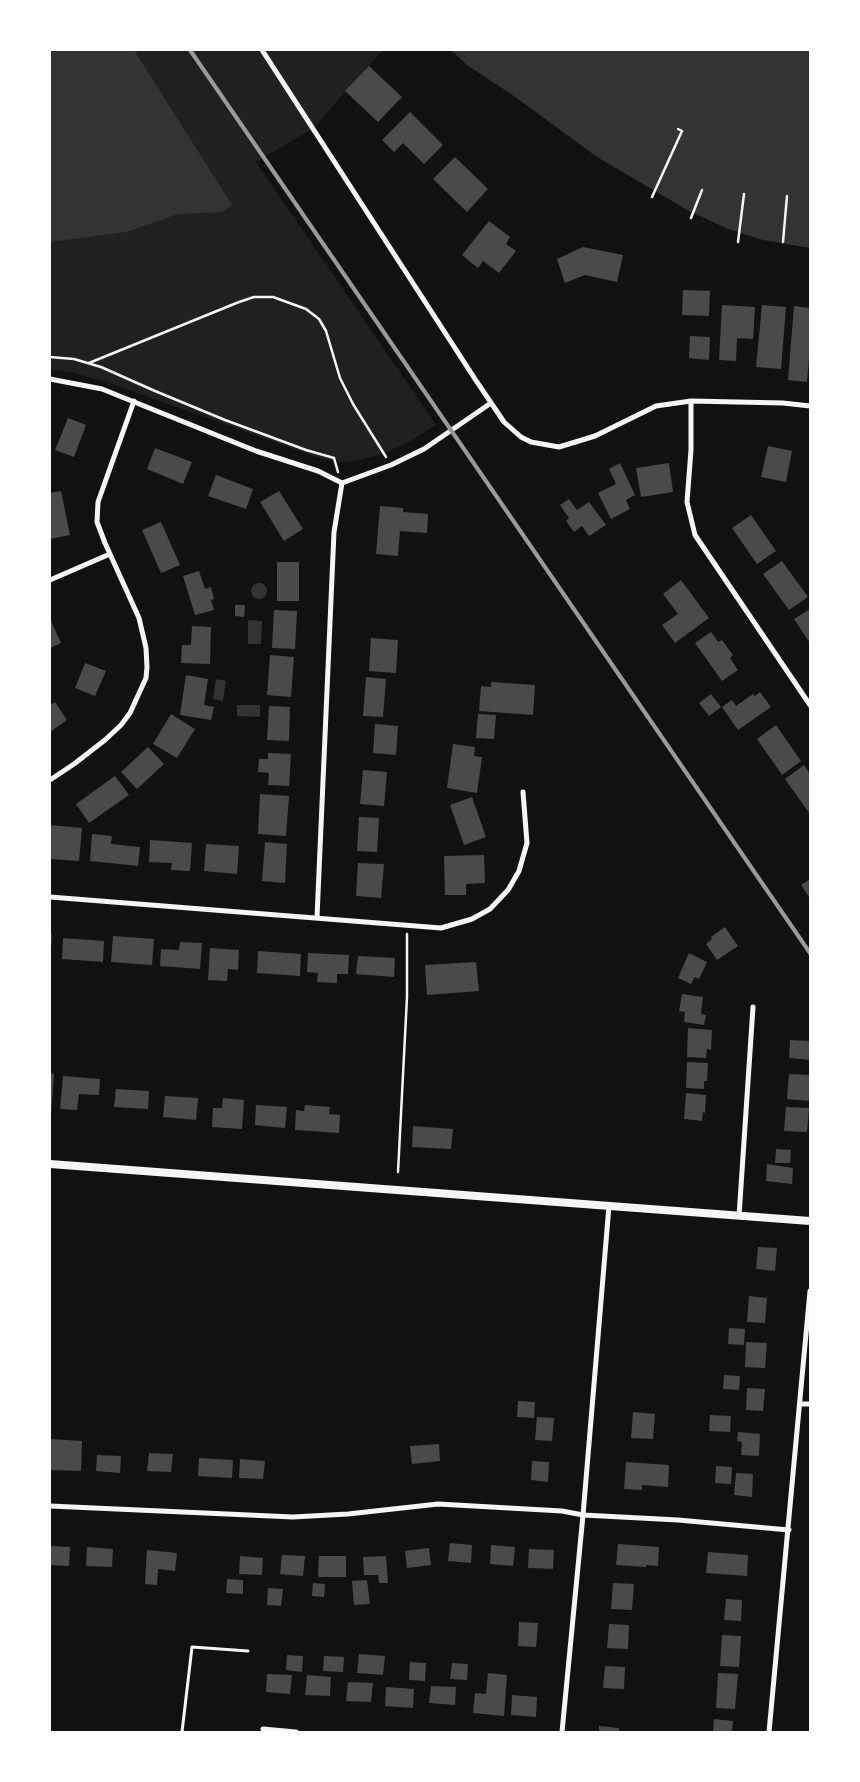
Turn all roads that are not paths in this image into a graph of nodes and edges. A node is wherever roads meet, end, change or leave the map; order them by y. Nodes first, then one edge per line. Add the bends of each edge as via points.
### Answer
1 (262, 50) edge
2 (50, 378) edge
3 (134, 401) junction
4 (691, 401) junction
5 (491, 403) junction
6 (810, 406) edge
7 (342, 483) junction
8 (110, 554) junction
9 (50, 580) edge
10 (810, 705) edge
11 (50, 780) edge
12 (523, 792) dead end
13 (50, 897) edge
14 (317, 917) junction
15 (753, 1007) dead end
16 (50, 1164) edge
17 (609, 1206) junction
18 (739, 1216) junction
19 (810, 1221) edge
20 (810, 1291) edge
21 (800, 1404) junction
22 (810, 1404) edge
23 (50, 1506) edge
24 (583, 1515) junction
25 (788, 1530) junction
26 (248, 1651) dead end
27 (263, 1729) dead end
28 (182, 1732) edge
29 (296, 1732) edge
30 (562, 1732) edge
31 (769, 1732) edge

1 - 5 street
2 - 3 street via 102,389
3 - 7 street
3 - 8 street via 96,510 97,522
4 - 5 street via 656,406 595,436 559,447 521,437 504,422
4 - 6 street
4 - 10 street via 687,502 694,535
5 - 7 street via 424,449
7 - 14 street via 334,532
8 - 9 street
8 - 11 street via 139,618 146,648 146,678 121,725
12 - 14 street via 527,843 519,871 508,890 490,909 472,919 441,928
13 - 14 street
15 - 18 street
16 - 17 street
17 - 18 street
17 - 24 street
18 - 19 street
20 - 21 street
21 - 22 street
21 - 25 street
23 - 24 street via 293,1517 438,1504
24 - 25 street
24 - 30 street
25 - 31 street
26 - 28 lane via 192,1646
27 - 29 street

